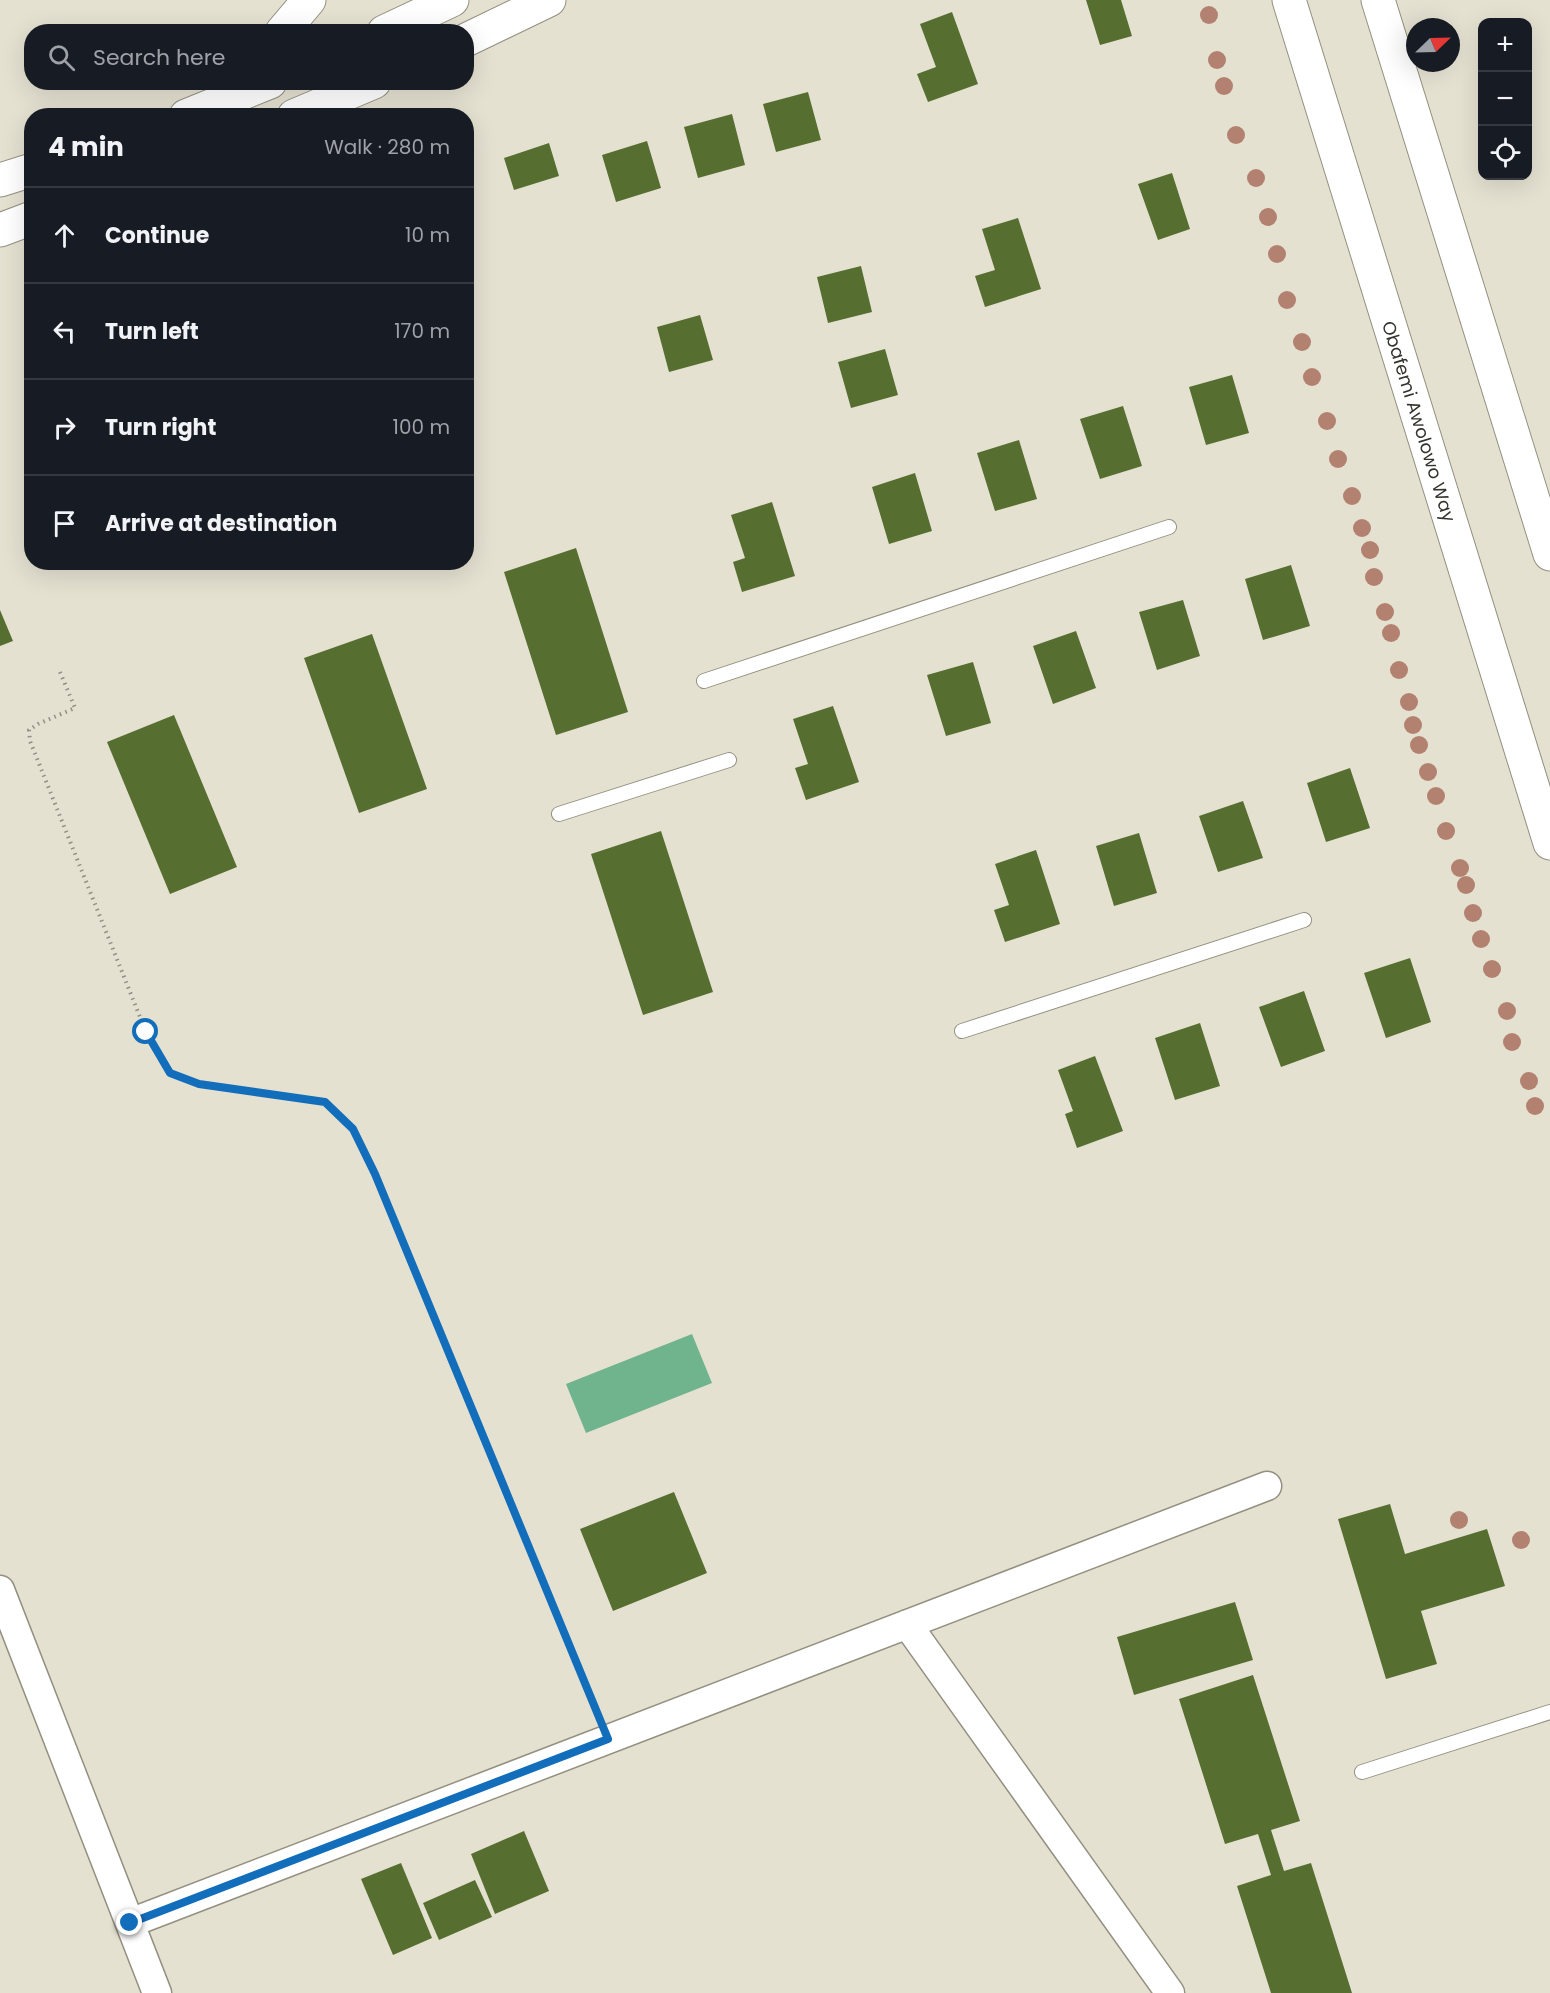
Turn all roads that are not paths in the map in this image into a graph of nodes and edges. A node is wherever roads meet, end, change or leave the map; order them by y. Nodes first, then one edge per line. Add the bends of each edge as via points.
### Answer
1 (309, 0) edge
2 (549, 0) edge
3 (1289, 0) edge
4 (1378, 0) edge
5 (439, 10) edge
6 (289, 24) edge
7 (404, 24) edge
8 (474, 36) edge
9 (239, 90) edge
10 (355, 90) edge
11 (202, 108) edge
12 (313, 108) edge
13 (24, 173) edge
14 (0, 180) edge
15 (24, 221) edge
16 (0, 230) edge
17 (1169, 526) dead end
18 (1550, 554) edge
19 (704, 681) dead end
20 (729, 760) dead end
21 (559, 814) dead end
22 (1550, 843) edge
23 (1304, 920) dead end
24 (962, 1031) dead end
25 (1267, 1485) dead end
26 (0, 1590) edge
27 (907, 1623) junction
28 (7, 1626) edge
29 (1550, 1712) edge
30 (1362, 1772) dead end
31 (130, 1923) junction
32 (157, 1993) edge
33 (1170, 1993) edge

1 - 6 main road
2 - 8 main road
3 - 22 main road, Obafemi Awolowo Way
4 - 18 main road
5 - 7 main road
9 - 11 main road
10 - 12 main road
13 - 14 main road
15 - 16 main road
17 - 19 lane
20 - 21 lane
23 - 24 lane
25 - 27 street
26 - 28 street
27 - 31 street
27 - 33 street
28 - 31 street
29 - 30 lane
31 - 32 street

